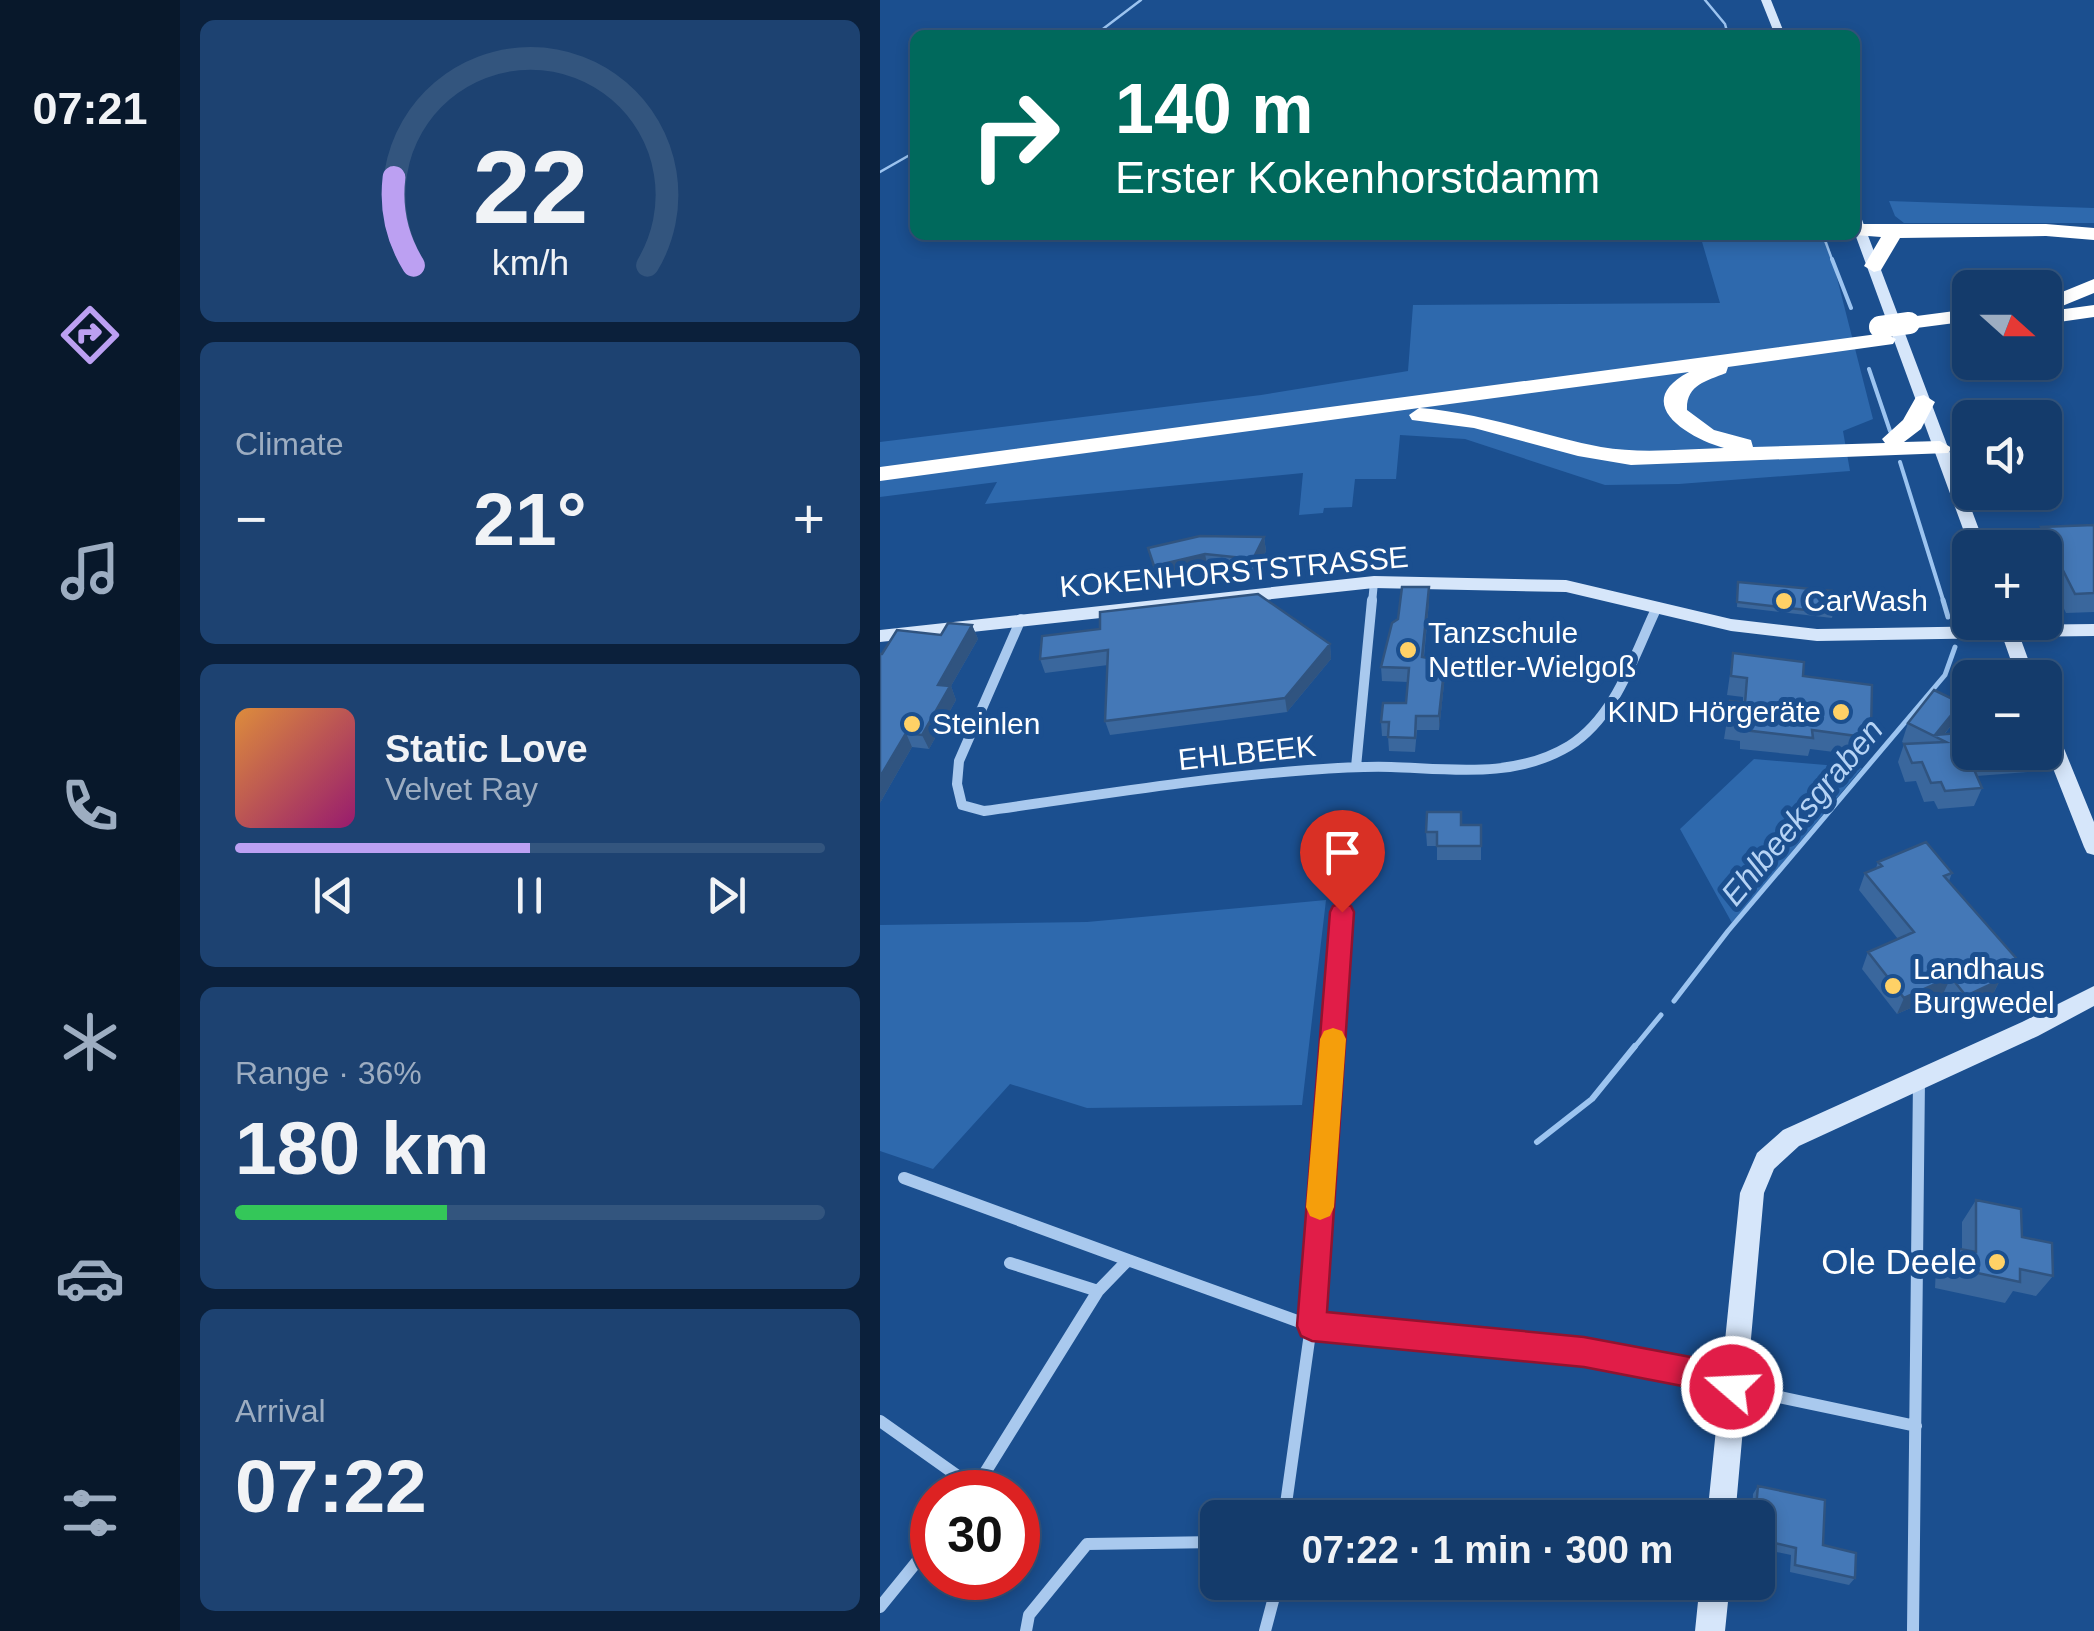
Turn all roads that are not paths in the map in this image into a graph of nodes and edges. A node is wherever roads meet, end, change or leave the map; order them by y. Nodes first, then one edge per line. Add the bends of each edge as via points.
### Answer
1 (1766, 0) edge
2 (1778, 30) edge
3 (1860, 228) edge
4 (1860, 228) edge
5 (1860, 231) edge
6 (2026, 231) junction
7 (1912, 233) junction
8 (2094, 234) edge
9 (1890, 238) junction
10 (2094, 254) edge
11 (1874, 266) junction
12 (2094, 285) edge
13 (2094, 299) edge
14 (2062, 301) edge
15 (2062, 306) edge
16 (2062, 310) edge
17 (2094, 311) edge
18 (1952, 319) edge
19 (1952, 328) edge
20 (1912, 329) junction
21 (1883, 333) junction
22 (1738, 358) junction
23 (1924, 402) junction
24 (1357, 412) junction
25 (1894, 439) junction
26 (1938, 442) junction
27 (880, 460) edge
28 (880, 474) edge
29 (1971, 530) edge
30 (1374, 582) junction
31 (1657, 607) junction
32 (1021, 619) junction
33 (1952, 626) edge
34 (2062, 628) edge
35 (2062, 630) edge
36 (2094, 630) edge
37 (2071, 631) junction
38 (880, 636) edge
39 (1356, 767) junction
40 (2062, 767) edge
41 (2094, 847) edge
42 (1342, 912) dead end
43 (2094, 995) edge
44 (1919, 1079) junction
45 (904, 1178) dead end
46 (1128, 1260) junction
47 (1010, 1263) dead end
48 (1098, 1291) junction
49 (1312, 1326) junction
50 (1732, 1387) junction
51 (880, 1421) edge
52 (1916, 1426) junction
53 (946, 1470) edge
54 (987, 1470) edge
55 (1287, 1500) edge
56 (1723, 1500) edge
57 (1200, 1542) edge
58 (910, 1570) edge
59 (1273, 1600) edge
60 (1713, 1600) edge
61 (880, 1608) edge
62 (1026, 1631) edge
63 (1265, 1631) edge
64 (1710, 1631) edge
65 (1913, 1631) edge

1 - 2 main road
3 - 7 highway
4 - 9 highway
5 - 11 main road
6 - 7 highway
6 - 8 highway
6 - 10 highway via 2066,239
7 - 9 highway
9 - 11 highway
11 - 23 main road
12 - 14 highway
13 - 15 highway
16 - 17 highway
18 - 20 highway
19 - 20 highway
20 - 21 highway
21 - 22 highway
21 - 27 highway
22 - 24 highway
22 - 25 highway via 1678,392 1677,411 1699,434 1743,445
23 - 25 highway via 1914,424
23 - 26 main road
24 - 26 highway via 1476,421 1631,458
24 - 28 highway
25 - 26 highway
26 - 29 main road
30 - 31 main road, KOKENHORSTSTRASSE via 1536,583
30 - 32 main road, KOKENHORSTSTRASSE
30 - 39 street
31 - 33 main road, KOKENHORSTSTRASSE via 1792,634
31 - 39 street, EHLBEEK via 1604,713 1554,754 1496,768
32 - 38 main road, KOKENHORSTSTRASSE
32 - 39 street, EHLBEEK via 970,725 957,778 962,805 984,811
34 - 37 main road
35 - 37 main road, KOKENHORSTSTRASSE
36 - 37 main road, KOKENHORSTSTRASSE
40 - 41 main road
42 - 49 street
43 - 44 main road
44 - 50 main road via 1791,1138 1758,1169
44 - 52 street
45 - 46 street
46 - 48 street
46 - 49 street
47 - 48 street
48 - 54 street
49 - 50 street via 1584,1352 1712,1376
49 - 55 street
50 - 52 street
50 - 56 main road
51 - 53 street
52 - 65 street
57 - 62 street via 1088,1544 1029,1615
58 - 61 street
59 - 63 street
60 - 64 main road

